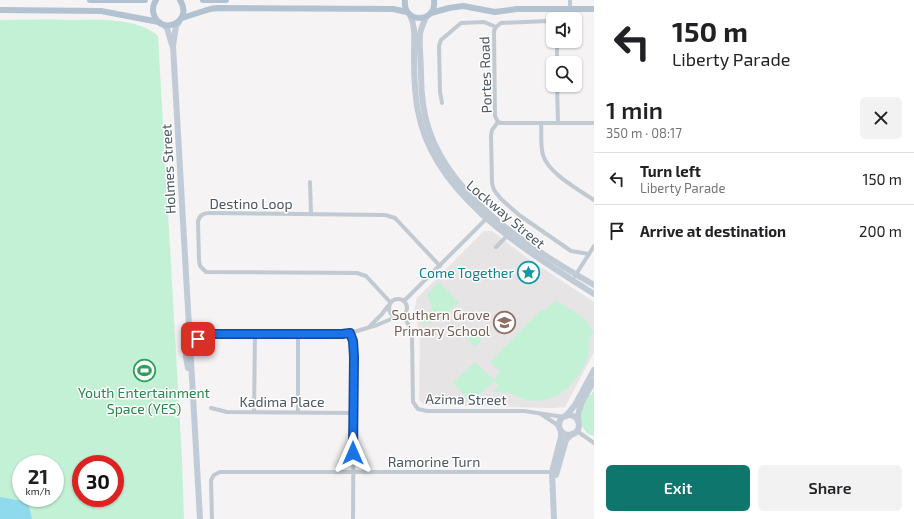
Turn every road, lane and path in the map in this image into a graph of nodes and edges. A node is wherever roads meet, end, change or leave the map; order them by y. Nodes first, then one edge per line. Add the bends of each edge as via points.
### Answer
1 (90, 0) edge
2 (144, 0) edge
3 (156, 0) edge
4 (180, 0) edge
5 (203, 0) edge
6 (226, 0) edge
7 (405, 0) edge
8 (434, 0) edge
9 (570, 0) edge
10 (570, 9) junction
11 (594, 9) edge
12 (0, 10) edge
13 (409, 13) junction
14 (429, 15) junction
15 (180, 20) junction
16 (546, 22) edge
17 (161, 23) junction
18 (496, 27) junction
19 (173, 46) junction
20 (557, 92) edge
21 (442, 103) dead end
22 (498, 122) junction
23 (541, 123) junction
24 (558, 123) junction
25 (594, 123) edge
26 (310, 182) dead end
27 (594, 200) edge
28 (310, 214) junction
29 (489, 216) junction
30 (509, 233) junction
31 (594, 246) edge
32 (496, 247) dead end
33 (589, 254) junction
34 (440, 266) junction
35 (574, 277) junction
36 (594, 286) edge
37 (186, 290) junction
38 (594, 294) edge
39 (404, 301) junction
40 (389, 303) junction
41 (404, 315) junction
42 (396, 317) junction
43 (189, 322) junction
44 (370, 326) junction
45 (350, 333) junction
46 (209, 334) junction
47 (255, 334) junction
48 (298, 334) junction
49 (191, 351) junction
50 (594, 370) edge
51 (594, 381) edge
52 (192, 393) junction
53 (211, 408) dead end
54 (254, 412) junction
55 (298, 412) junction
56 (354, 413) junction
57 (540, 414) junction
58 (565, 416) junction
59 (578, 421) junction
60 (560, 429) junction
61 (574, 432) junction
62 (594, 443) edge
63 (354, 472) junction
64 (554, 472) junction
65 (200, 519) edge
66 (212, 519) edge
67 (353, 519) edge
68 (554, 519) edge
69 (558, 519) edge

1 - 2 main road
3 - 17 main road via 154,16
4 - 15 main road via 184,7
5 - 6 main road
7 - 13 main road
8 - 14 main road
9 - 10 street
10 - 11 main road
10 - 14 main road via 496,12 463,6
12 - 17 main road via 94,11
13 - 14 main road via 418,18
13 - 15 main road via 385,9 218,8
13 - 29 street, Lockway Street via 414,27 414,86 421,126 447,177 458,191
14 - 29 street, Lockway Street via 420,33 421,89 430,132 444,162
15 - 17 main road via 169,26
15 - 19 street, Holmes Street via 176,26
16 - 18 street, Portes Road via 501,23
17 - 19 street, Holmes Street via 167,28
18 - 21 street via 484,22 462,23 441,40
18 - 22 street, Portes Road via 495,116
19 - 37 street, Holmes Street
20 - 24 street
22 - 23 street, Portes Road
22 - 33 street via 491,136 494,190 519,215 571,251
23 - 24 street, Portes Road
23 - 27 street via 542,153 548,165
24 - 25 street, Portes Road
26 - 28 street
28 - 34 street, Destino Loop via 385,215 395,218
28 - 40 street, Destino Loop via 202,214 198,221 200,266 206,272 357,273 366,276
29 - 30 street, Lockway Street
29 - 34 street
30 - 32 street
30 - 35 street, Lockway Street via 538,258
31 - 33 street
33 - 35 street
34 - 39 street
35 - 36 street, Lockway Street
35 - 38 street, Lockway Street
37 - 43 street, Holmes Street
37 - 52 street, Holmes Street via 186,357
39 - 40 street via 397,298
39 - 41 street via 407,309
40 - 42 street via 390,313
40 - 44 street
41 - 42 street
41 - 57 street, Azima Street via 411,331 413,402 418,409 524,411
42 - 44 street
43 - 46 street via 194,328
43 - 49 street, Holmes Street
44 - 45 street
45 - 48 street
45 - 56 street via 354,346
46 - 47 street
46 - 49 street via 196,340
47 - 48 street
47 - 54 street
48 - 55 street
49 - 52 street, Holmes Street
50 - 58 street via 575,405
51 - 59 street via 579,408
52 - 65 street, Holmes Street
53 - 54 street, Kadima Place via 227,412
54 - 55 street, Kadima Place
55 - 56 street, Kadima Place
56 - 63 street
57 - 58 street
57 - 60 street
58 - 59 street via 574,417
58 - 60 street via 560,422
59 - 61 street
60 - 61 street via 566,434
60 - 64 street
61 - 62 street
61 - 64 street via 566,440
63 - 64 street, Ramorine Turn
63 - 66 street, Ramorine Turn via 217,473 210,480
63 - 67 street
64 - 68 street
64 - 69 street

